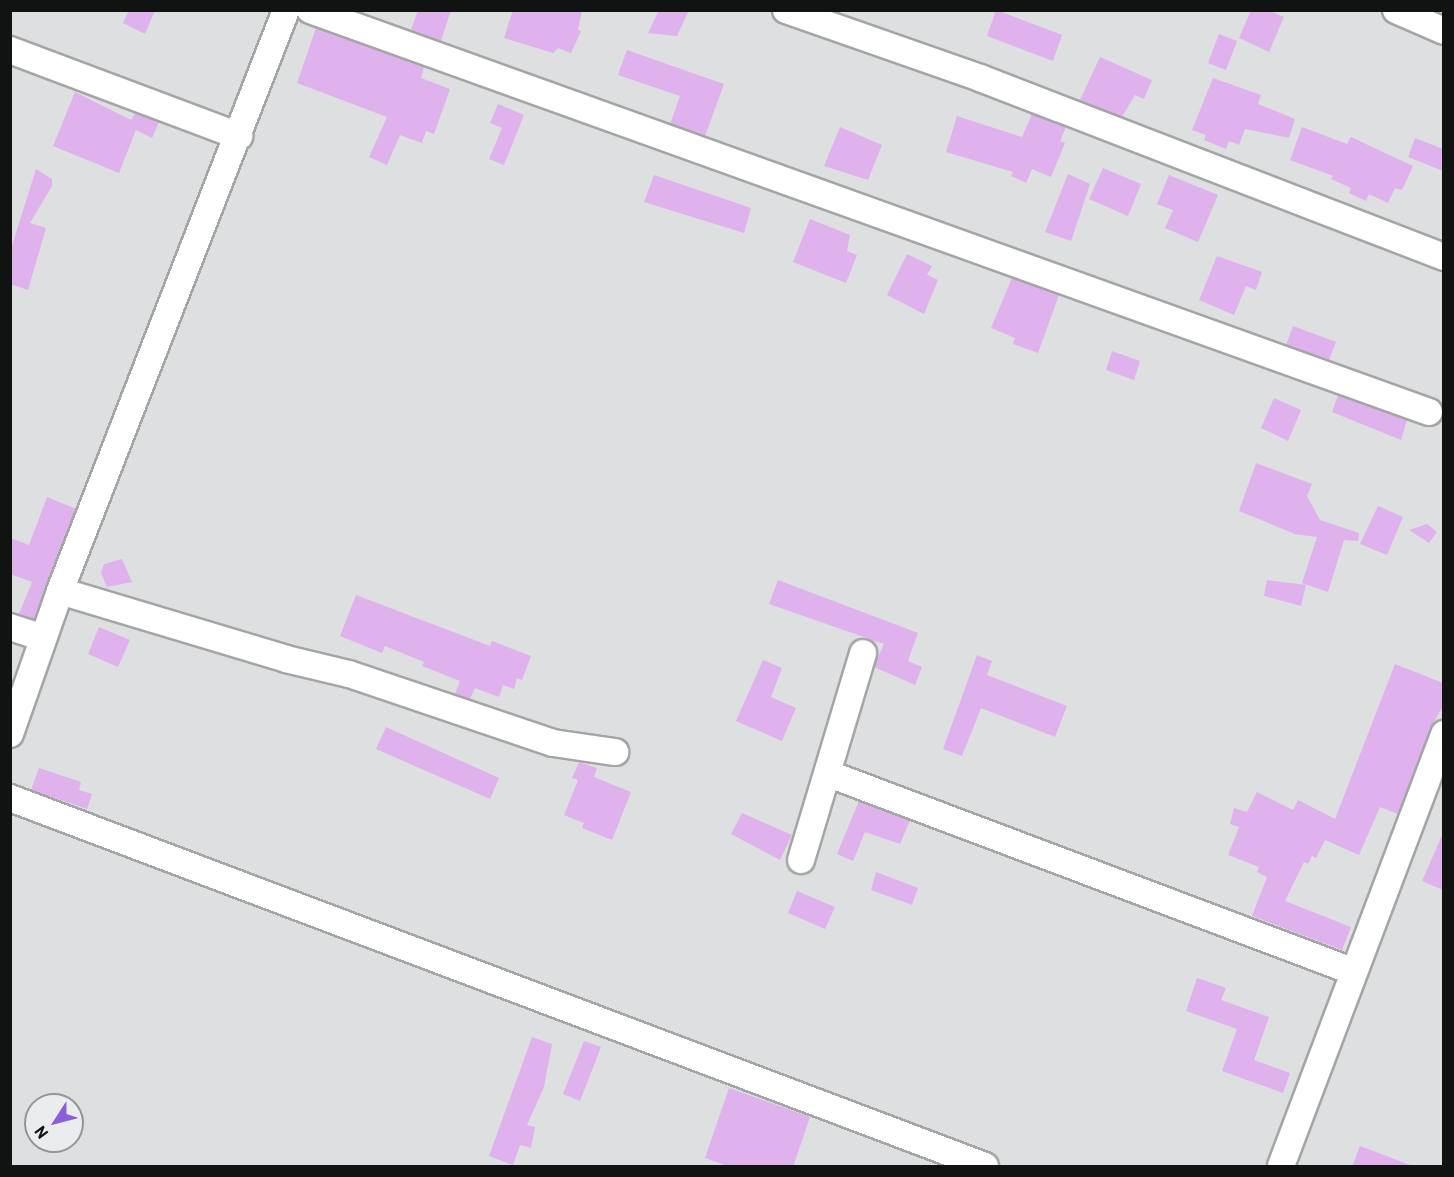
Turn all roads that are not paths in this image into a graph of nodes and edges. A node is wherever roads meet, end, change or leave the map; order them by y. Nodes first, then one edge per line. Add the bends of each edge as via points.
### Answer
1 (286, 10) edge
2 (310, 10) edge
3 (786, 10) edge
4 (1396, 10) edge
5 (1443, 31) edge
6 (10, 50) edge
7 (239, 136) junction
8 (1443, 257) edge
9 (1429, 412) dead end
10 (60, 591) junction
11 (10, 627) edge
12 (43, 638) junction
13 (863, 653) dead end
14 (10, 734) edge
15 (1443, 734) edge
16 (615, 752) dead end
17 (829, 774) junction
18 (10, 798) edge
19 (801, 860) dead end
20 (1352, 971) junction
21 (985, 1167) edge
22 (1281, 1167) edge

1 - 7 street
2 - 9 street
3 - 8 street via 980,78
4 - 5 street
6 - 7 street
7 - 10 street
10 - 12 street
10 - 16 street via 349,674 553,743
11 - 12 street
12 - 14 street
13 - 17 street
15 - 20 street
17 - 19 street
17 - 20 street
18 - 21 street
20 - 22 street

